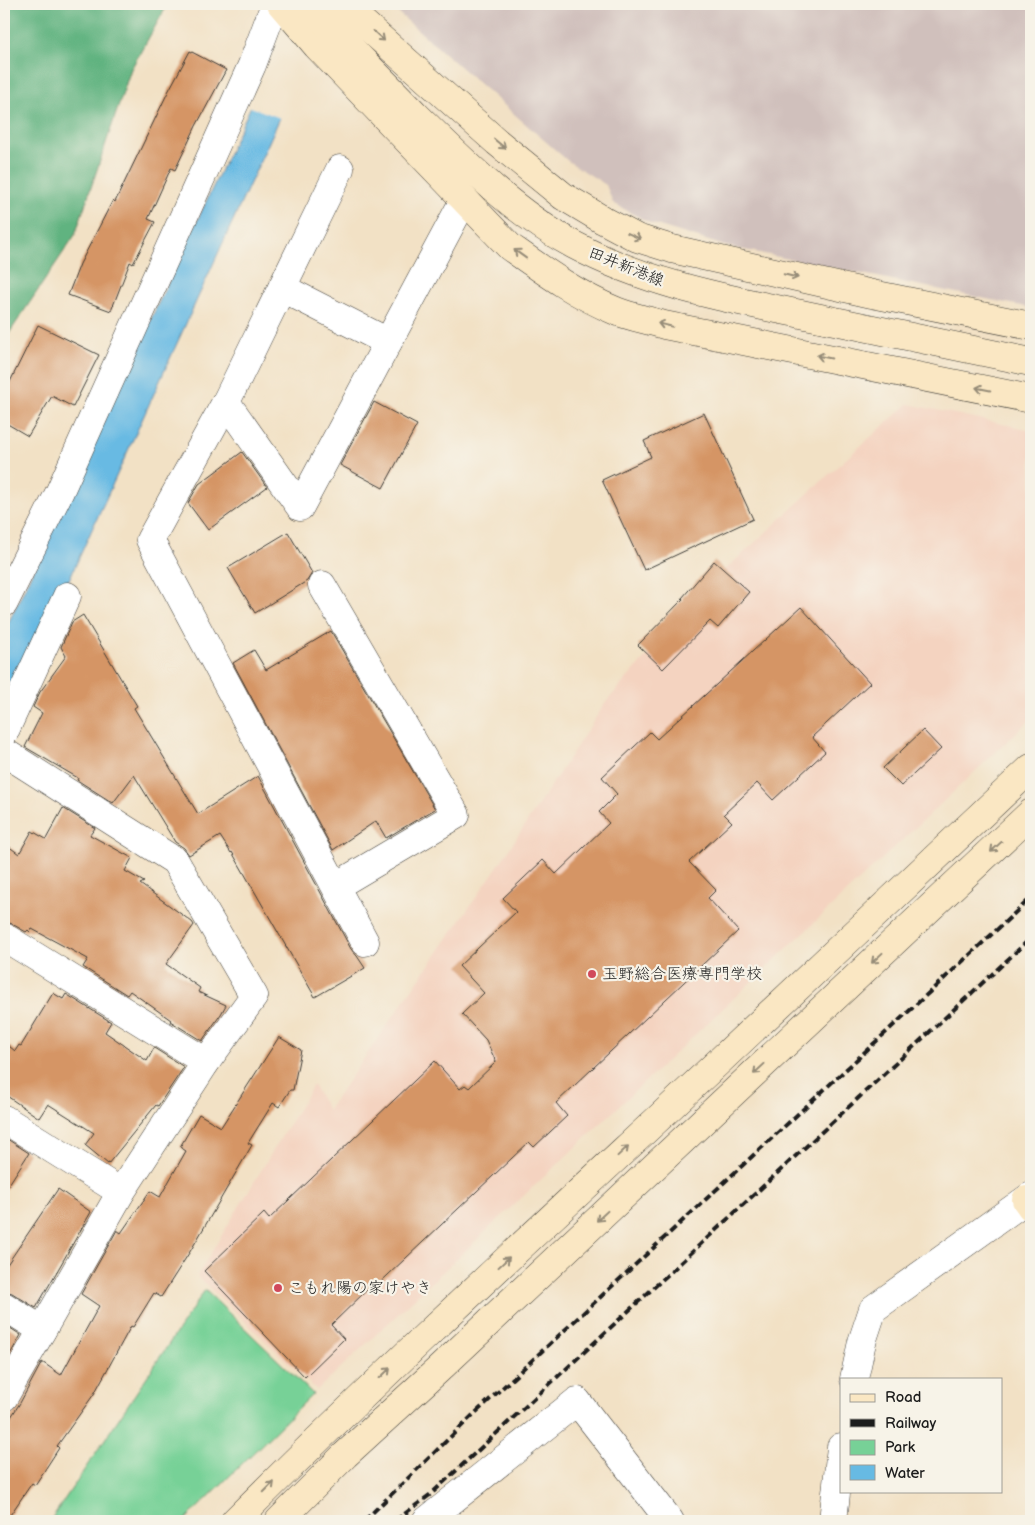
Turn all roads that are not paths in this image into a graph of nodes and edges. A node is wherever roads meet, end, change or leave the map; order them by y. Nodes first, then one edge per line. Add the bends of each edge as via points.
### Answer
1 (287, 5) edge
2 (329, 24) edge
3 (340, 169) dead end
4 (464, 200) junction
5 (282, 288) junction
6 (1031, 326) edge
7 (388, 342) junction
8 (1031, 362) edge
9 (1031, 399) edge
10 (226, 402) junction
11 (322, 585) dead end
12 (67, 596) dead end
13 (4, 603) edge
14 (4, 733) edge
15 (4, 752) edge
16 (1031, 768) edge
17 (1031, 813) edge
18 (336, 886) junction
19 (4, 938) edge
20 (365, 942) dead end
21 (206, 1062) junction
22 (4, 1119) edge
23 (121, 1192) junction
24 (1029, 1201) edge
25 (4, 1306) edge
26 (42, 1330) junction
27 (854, 1378) edge
28 (4, 1397) edge
29 (840, 1456) edge
30 (235, 1521) edge
31 (279, 1521) edge
32 (426, 1521) edge
33 (670, 1521) edge
34 (833, 1521) edge

1 - 2 main road, 田井新港線
1 - 13 street via 252,65 60,491
2 - 4 main road
2 -> 6 main road via 497,142 563,196 636,238 719,260
2 - 8 main road, 田井新港線 via 483,179 526,215 612,264 654,280 725,298
3 - 5 street
4 - 7 street
9 -> 4 main road via 664,325 617,312 580,294 518,252
5 - 7 street
5 - 10 street
7 - 10 street via 300,507
10 - 18 street via 150,540
11 - 18 street via 456,815
12 - 14 street
15 - 21 street via 176,862 254,996
30 -> 16 main road via 415,1344
17 -> 31 main road via 344,1455
18 - 20 street
19 - 21 street
21 - 23 street
22 - 23 street
23 - 26 street
24 - 27 street via 873,1309
25 - 26 street
26 - 28 street
29 - 34 street
32 - 33 street via 577,1401

